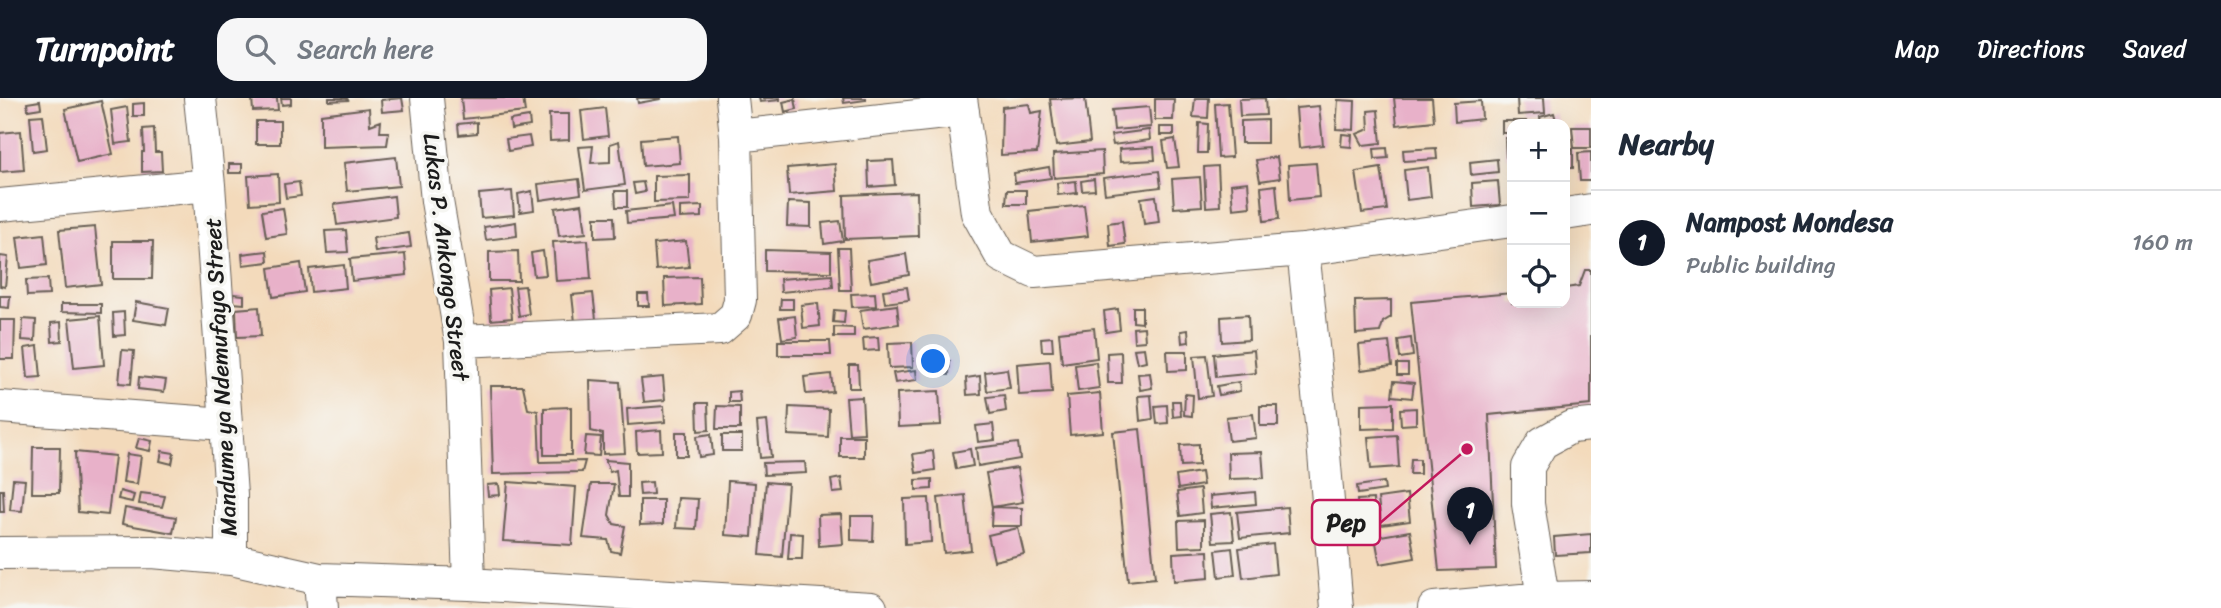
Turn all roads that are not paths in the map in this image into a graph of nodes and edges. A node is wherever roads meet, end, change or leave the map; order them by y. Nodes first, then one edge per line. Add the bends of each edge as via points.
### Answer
1 (201, 98) edge
2 (427, 98) edge
3 (732, 98) edge
4 (962, 104) edge
5 (736, 136) junction
6 (209, 185) junction
7 (0, 205) edge
8 (1591, 210) edge
9 (1570, 213) edge
10 (1507, 222) edge
11 (1303, 250) junction
12 (461, 341) junction
13 (0, 407) edge
14 (225, 424) junction
15 (1591, 425) edge
16 (0, 553) edge
17 (231, 559) junction
18 (469, 584) junction
19 (321, 594) edge
20 (1591, 597) edge
21 (1543, 598) junction
22 (1448, 607) edge
23 (871, 608) edge
24 (1337, 608) edge

1 - 6 street, Mandume ya Ndemufayo Street
2 - 12 street, Lukas P. Ankongo Street via 437,201
3 - 5 street
4 - 5 street
4 - 11 street via 977,213 1001,256 1034,272
5 - 12 street via 740,300 736,316 720,329
6 - 7 street
6 - 14 street, Mandume ya Ndemufayo Street
8 - 9 street
10 - 11 street
11 - 24 street
12 - 18 street, Lukas P. Ankongo Street
13 - 14 street
14 - 17 street, Mandume ya Ndemufayo Street
15 - 21 street via 1571,427 1542,443 1528,467 1528,504
16 - 17 street via 152,552
17 - 19 street, Mandume ya Ndemufayo Street
18 - 19 street, Mandume ya Ndemufayo Street
18 - 23 street, Mandume ya Ndemufayo Street
20 - 21 street
21 - 22 street

